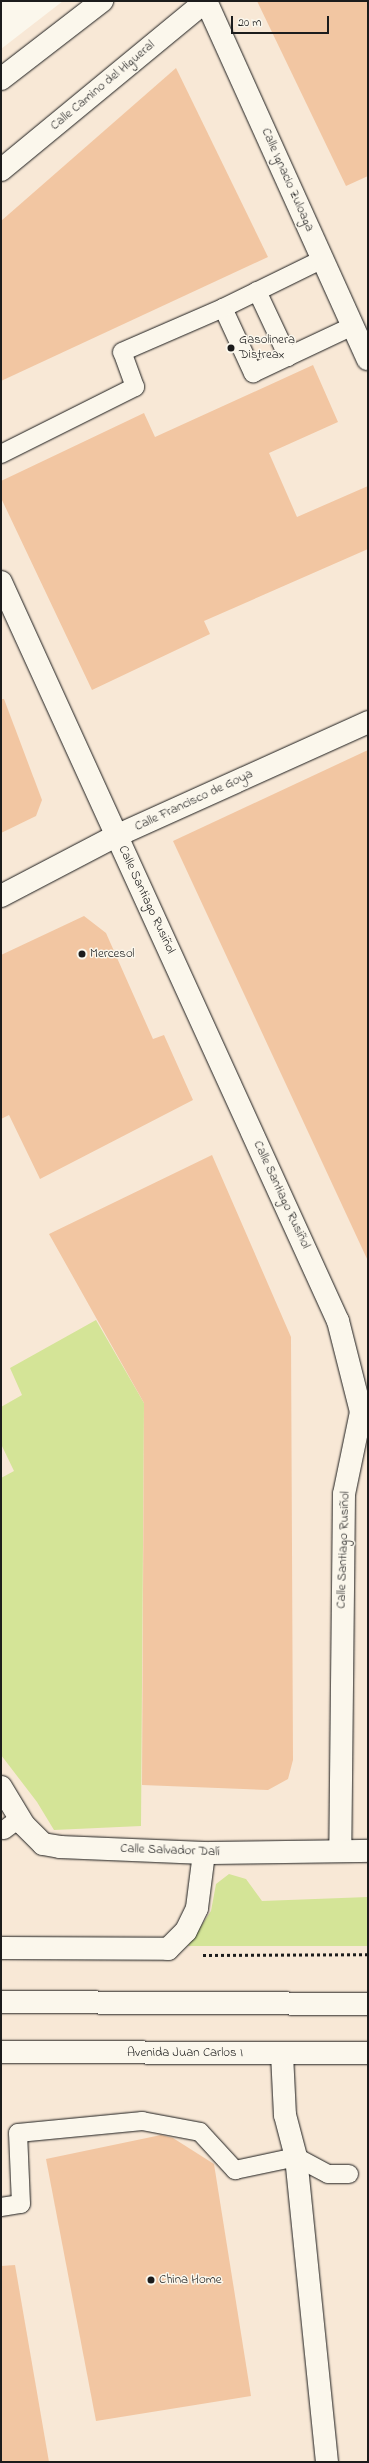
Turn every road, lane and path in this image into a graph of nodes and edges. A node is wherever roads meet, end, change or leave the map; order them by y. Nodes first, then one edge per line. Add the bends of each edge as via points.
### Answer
1 (102, 1) edge
2 (206, 1) edge
3 (1, 79) edge
4 (1, 170) edge
5 (323, 259) junction
6 (257, 291) junction
7 (223, 308) junction
8 (353, 326) junction
9 (288, 357) junction
10 (368, 359) edge
11 (1, 454) edge
12 (1, 582) edge
13 (368, 722) edge
14 (116, 836) junction
15 (1, 896) edge
16 (365, 1412) edge
17 (1, 1787) edge
18 (340, 1851) junction
19 (368, 1851) edge
20 (204, 1853) junction
21 (1, 1948) edge
22 (1, 2002) edge
23 (368, 2004) edge
24 (1, 2052) edge
25 (368, 2053) edge
26 (282, 2054) junction
27 (296, 2157) junction
28 (349, 2174) dead end
29 (1, 2208) edge
30 (327, 2462) edge

1 - 3 street
2 - 4 street, Calle Camino del Higueral
2 - 5 street, Calle Ignacio Zuloaga
5 - 6 lane
5 - 8 street, Calle Ignacio Zuloaga
6 - 7 lane
6 - 9 lane
7 - 9 lane via 253,373
7 - 11 lane via 122,352 135,387
8 - 9 lane
8 - 10 street, Calle Ignacio Zuloaga
12 - 14 street, Calle Santiago Rusiñol
13 - 14 street, Calle Francisco de Goya
14 - 15 street, Calle Francisco de Goya
14 - 16 street, Calle Santiago Rusiñol via 338,1321
16 - 18 street, Calle Santiago Rusiñol via 344,1494
17 - 20 street, Calle Salvador Dalí via 12,1824 43,1844 60,1847
18 - 19 street, Calle Salvador Dalí
18 - 20 street, Calle Salvador Dalí
20 - 21 street via 197,1908 186,1931 168,1949
22 - 23 street
24 - 26 street, Avenida Juan Carlos I
25 - 26 street, Avenida Juan Carlos I
26 - 27 street via 286,2115
27 - 28 lane via 328,2174
27 - 29 lane via 235,2170 200,2132 142,2121 18,2133 21,2204
27 - 30 street

